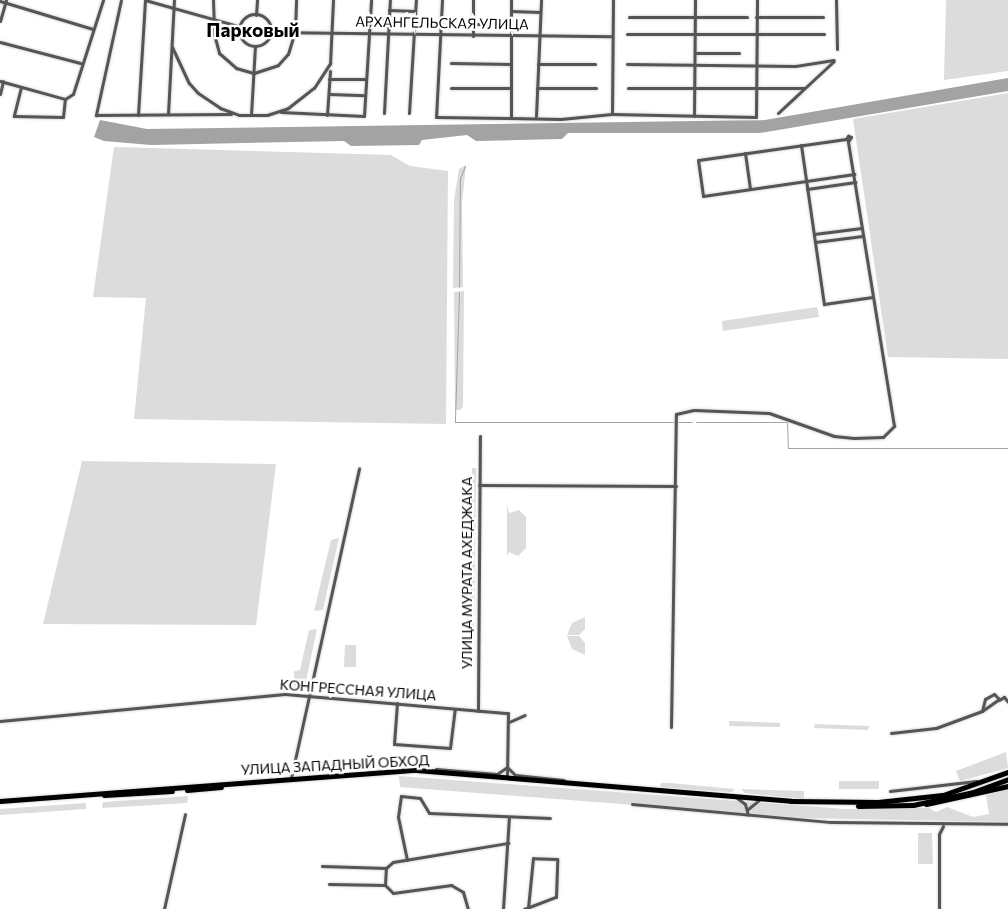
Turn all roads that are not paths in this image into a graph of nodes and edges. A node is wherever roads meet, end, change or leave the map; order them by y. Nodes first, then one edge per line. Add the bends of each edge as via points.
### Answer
1 (103, 0) edge
2 (121, 0) edge
3 (145, 0) edge
4 (174, 0) edge
5 (213, 0) edge
6 (256, 0) edge
7 (296, 0) edge
8 (334, 0) edge
9 (371, 0) edge
10 (390, 0) edge
11 (416, 0) edge
12 (442, 0) edge
13 (473, 0) edge
14 (511, 0) edge
15 (541, 0) edge
16 (613, 0) edge
17 (695, 0) edge
18 (757, 0) edge
19 (836, 0) edge
20 (0, 1) edge
21 (6, 1) edge
22 (174, 8) junction
23 (390, 10) junction
24 (415, 11) junction
25 (511, 11) junction
26 (540, 12) junction
27 (256, 15) junction
28 (823, 16) dead end
29 (370, 17) junction
30 (629, 17) dead end
31 (695, 17) junction
32 (747, 17) dead end
33 (756, 17) junction
34 (389, 18) junction
35 (213, 19) junction
36 (0, 22) edge
37 (473, 24) junction
38 (498, 24) dead end
39 (238, 26) junction
40 (93, 29) junction
41 (295, 31) junction
42 (271, 32) junction
43 (332, 33) junction
44 (369, 34) junction
45 (628, 34) dead end
46 (695, 34) junction
47 (756, 34) junction
48 (824, 34) dead end
49 (387, 36) junction
50 (414, 36) junction
51 (440, 36) junction
52 (474, 36) junction
53 (511, 36) junction
54 (540, 36) junction
55 (612, 36) junction
56 (0, 42) edge
57 (255, 46) junction
58 (172, 47) junction
59 (837, 49) dead end
60 (695, 53) junction
61 (739, 53) dead end
62 (80, 63) junction
63 (330, 63) junction
64 (451, 64) dead end
65 (511, 64) junction
66 (538, 64) junction
67 (595, 64) dead end
68 (627, 64) dead end
69 (695, 64) junction
70 (756, 64) junction
71 (254, 73) junction
72 (329, 79) junction
73 (366, 79) junction
74 (2, 81) edge
75 (21, 86) junction
76 (451, 88) dead end
77 (512, 88) junction
78 (537, 88) junction
79 (596, 88) dead end
80 (628, 88) dead end
81 (694, 88) junction
82 (756, 88) junction
83 (804, 88) junction
84 (0, 94) edge
85 (328, 94) junction
86 (365, 95) junction
87 (65, 99) junction
88 (281, 112) junction
89 (384, 113) dead end
90 (409, 113) dead end
91 (778, 113) dead end
92 (168, 114) junction
93 (231, 114) junction
94 (612, 114) junction
95 (138, 115) junction
96 (250, 115) junction
97 (327, 115) junction
98 (536, 116) junction
99 (694, 116) junction
100 (511, 117) junction
101 (801, 145) junction
102 (745, 153) junction
103 (854, 174) junction
104 (806, 181) junction
105 (855, 182) junction
106 (750, 189) junction
107 (807, 189) junction
108 (862, 228) junction
109 (814, 234) junction
110 (864, 236) junction
111 (815, 242) junction
112 (873, 297) junction
113 (480, 436) dead end
114 (359, 468) dead end
115 (479, 485) junction
116 (676, 486) junction
117 (307, 695) junction
118 (999, 700) junction
119 (1008, 702) edge
120 (397, 703) junction
121 (455, 708) junction
122 (478, 711) junction
123 (982, 711) junction
124 (495, 712) junction
125 (525, 715) dead end
126 (0, 721) edge
127 (508, 725) junction
128 (671, 727) dead end
129 (891, 733) dead end
130 (507, 767) junction
131 (416, 770) junction
132 (1008, 772) edge
133 (292, 778) junction
134 (507, 778) junction
135 (1008, 778) edge
136 (572, 782) junction
137 (1008, 786) edge
138 (890, 792) dead end
139 (736, 798) junction
140 (759, 800) junction
141 (0, 802) edge
142 (632, 804) dead end
143 (913, 806) junction
144 (748, 809) junction
145 (185, 814) dead end
146 (748, 815) junction
147 (510, 817) junction
148 (550, 818) dead end
149 (1008, 824) edge
150 (943, 826) junction
151 (508, 843) junction
152 (407, 860) junction
153 (322, 866) dead end
154 (386, 868) junction
155 (329, 884) dead end
156 (385, 885) junction
157 (526, 908) edge
158 (164, 909) edge
159 (468, 909) edge
160 (503, 909) edge
161 (939, 909) edge

1 - 40 street
2 - 95 street via 96,115
3 - 22 street
3 - 95 street
4 - 22 street
5 - 35 street
6 - 27 street
7 - 41 street
8 - 43 street
9 - 29 street
10 - 23 street
11 - 24 street
12 - 51 street
13 - 37 street
14 - 25 street
15 - 26 street
16 - 55 street
17 - 31 street
18 - 33 street
19 - 59 street
20 - 21 street
21 - 36 street
21 - 40 street
22 - 35 street
22 - 58 street
23 - 24 street
23 - 34 street
24 - 50 street
25 - 26 street
25 - 53 street
26 - 54 street
27 - 39 street via 248,16
27 - 42 street via 265,18
28 - 33 street
29 - 34 street
29 - 44 street
30 - 31 street
31 - 32 street
31 - 46 street
33 - 47 street
34 - 49 street
35 - 39 street
35 - 71 street via 219,53 236,68
37 - 38 street
37 - 52 street
39 - 57 street via 244,42
40 - 62 street
41 - 42 street, АРХАНГЕЛЬСКАЯ УЛИЦА
41 - 43 street, АРХАНГЕЛЬСКАЯ УЛИЦА
41 - 71 street via 284,60 270,69
42 - 57 street via 266,42
43 - 44 street, АРХАНГЕЛЬСКАЯ УЛИЦА
43 - 63 street
44 - 49 street, АРХАНГЕЛЬСКАЯ УЛИЦА
44 - 73 street
45 - 46 street
46 - 47 street
46 - 60 street
47 - 48 street
47 - 70 street
49 - 50 street, АРХАНГЕЛЬСКАЯ УЛИЦА
49 - 89 street
50 - 51 street, АРХАНГЕЛЬСКАЯ УЛИЦА
50 - 90 street
51 - 52 street, АРХАНГЕЛЬСКАЯ УЛИЦА
51 - 100 street via 436,117
52 - 53 street, АРХАНГЕЛЬСКАЯ УЛИЦА
53 - 54 street, АРХАНГЕЛЬСКАЯ УЛИЦА
53 - 65 street
54 - 55 street, АРХАНГЕЛЬСКАЯ УЛИЦА
54 - 66 street
55 - 94 street
56 - 62 street
57 - 71 street
58 - 92 street
58 - 93 street via 189,83
60 - 61 street
60 - 69 street
62 - 87 street via 73,94
63 - 72 street
63 - 88 street via 314,88
64 - 65 street
65 - 77 street
66 - 67 street
66 - 78 street
68 - 69 street
69 - 70 street
69 - 81 street
70 - 82 street
70 - 83 street via 796,66 834,60
71 - 96 street
72 - 73 street
72 - 85 street
73 - 86 street
74 - 75 street
74 - 84 street
75 - 87 street
75 - 87 street via 14,116 63,117
76 - 77 street
77 - 100 street
78 - 79 street
78 - 98 street
80 - 81 street
81 - 82 street
81 - 99 street
82 - 83 street
82 - 99 street via 756,117
83 - 91 street
85 - 86 street
85 - 97 street
86 - 97 street via 364,116
88 - 96 street
88 - 97 street
92 - 93 street
92 - 95 street
93 - 96 street
94 - 98 street via 577,119
94 - 99 street
98 - 100 street
101 - 102 street
101 - 103 street via 847,140
101 - 104 street
102 - 106 street
102 - 106 street via 698,160 704,196
103 - 104 street
103 - 105 street
104 - 106 street
104 - 107 street
105 - 107 street
105 - 108 street
107 - 109 street
108 - 109 street
108 - 110 street
109 - 111 street
110 - 111 street
110 - 112 street
111 - 112 street via 824,304
112 - 116 street via 894,419 889,434 834,436 769,413 681,410 676,414
113 - 115 street, УЛИЦА МУРАТА АХЕДЖАКА
114 - 117 street
115 - 116 street
115 - 122 street, УЛИЦА МУРАТА АХЕДЖАКА
116 - 128 street
117 - 120 street, КОНГРЕССНАЯ УЛИЦА
117 - 126 street, КОНГРЕССНАЯ УЛИЦА via 273,694
117 - 133 street
118 - 119 street via 1003,697
118 - 123 street
118 - 123 street via 995,695 989,696
120 - 121 street, КОНГРЕССНАЯ УЛИЦА
120 - 121 street via 394,744 450,748
121 - 122 street, КОНГРЕССНАЯ УЛИЦА
122 - 124 street, КОНГРЕССНАЯ УЛИЦА
123 - 129 street via 926,731
124 - 127 street via 504,716
124 - 127 street, КОНГРЕССНАЯ УЛИЦА via 508,713
125 - 127 street via 512,718
127 - 130 street
130 - 131 street via 497,774
130 - 134 street
130 - 136 street via 515,776
131 - 133 main road, УЛИЦА ЗАПАДНЫЙ ОБХОД
131 - 134 main road, УЛИЦА ЗАПАДНЫЙ ОБХОД
132 - 136 main road, УЛИЦА ЗАПАДНЫЙ ОБХОД via 964,790 921,799 848,803
132 - 138 street via 945,787
133 - 141 main road, УЛИЦА ЗАПАДНЫЙ ОБХОД
134 - 136 main road, УЛИЦА ЗАПАДНЫЙ ОБХОД
134 - 139 main road, УЛИЦА ЗАПАДНЫЙ ОБХОД
134 - 141 main road, УЛИЦА ЗАПАДНЫЙ ОБХОД via 396,773
135 - 143 main road via 973,792
137 - 143 main road
139 - 140 main road, УЛИЦА ЗАПАДНЫЙ ОБХОД
139 - 144 street
140 - 143 main road, УЛИЦА ЗАПАДНЫЙ ОБХОД
140 - 144 street
142 - 146 street
144 - 146 street
145 - 158 street
146 - 150 street via 831,822 938,822
147 - 148 street
147 - 151 street
147 - 152 street via 429,813 420,798 401,796 398,817
149 - 150 street
150 - 161 street via 938,834
151 - 152 street
151 - 160 street
152 - 154 street
153 - 154 street
154 - 156 street
155 - 156 street
156 - 159 street via 393,893 451,884 463,892
157 - 157 street via 556,897 557,859 533,858

